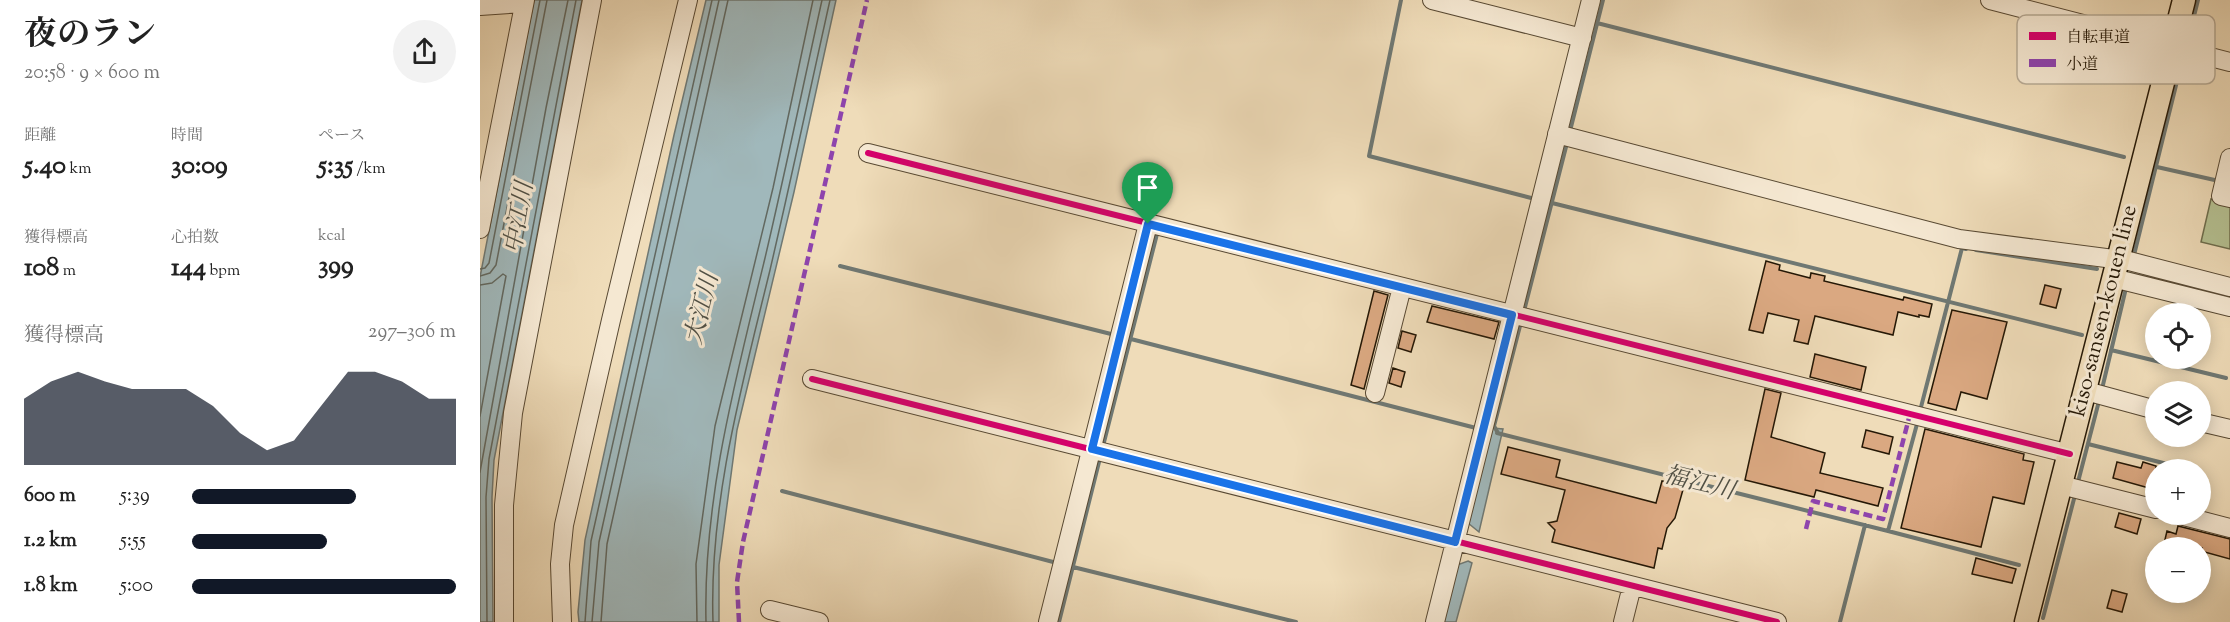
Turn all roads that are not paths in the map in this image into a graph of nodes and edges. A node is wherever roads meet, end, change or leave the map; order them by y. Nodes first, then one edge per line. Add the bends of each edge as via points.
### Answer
1 (592, 0) edge
2 (688, 0) edge
3 (1432, 0) edge
4 (1591, 0) edge
5 (1990, 0) edge
6 (2184, 0) edge
7 (524, 1) edge
8 (480, 6) edge
9 (2049, 15) edge
10 (2180, 15) edge
11 (1582, 38) junction
12 (2215, 58) edge
13 (2230, 62) edge
14 (2162, 84) edge
15 (1557, 134) junction
16 (868, 153) dead end
17 (2230, 158) edge
18 (2230, 198) edge
19 (1148, 224) junction
20 (480, 229) edge
21 (2115, 269) junction
22 (1402, 287) junction
23 (2230, 287) edge
24 (2230, 307) edge
25 (1512, 315) junction
26 (812, 379) dead end
27 (2086, 392) junction
28 (1375, 393) dead end
29 (2145, 407) edge
30 (2211, 425) edge
31 (2230, 429) edge
32 (1092, 449) junction
33 (2070, 454) junction
34 (2061, 485) junction
35 (2145, 506) edge
36 (2211, 523) edge
37 (2230, 528) edge
38 (1455, 542) junction
39 (1632, 586) junction
40 (770, 609) dead end
41 (2031, 621) edge
42 (504, 622) edge
43 (562, 622) edge
44 (819, 622) edge
45 (1048, 622) edge
46 (1435, 622) edge
47 (1623, 622) edge
48 (1774, 622) edge

1 - 42 street via 513,413 504,506
2 - 43 street via 564,525 560,564
3 - 11 street
4 - 11 street
5 - 9 street
6 - 10 main road, kiso-sansen-kouen line
7 - 8 street
7 - 20 street
11 - 15 street
12 - 13 street
14 - 21 main road, kiso-sansen-kouen line
15 - 21 street via 1959,239
15 - 25 street
16 - 19 street
17 - 18 street via 2221,196
19 - 22 street
19 - 32 street
21 - 23 street
21 - 24 street
21 - 27 main road, kiso-sansen-kouen line
22 - 25 street
22 - 28 street
25 - 33 street
25 - 38 street
26 - 32 street
27 - 29 street
27 - 33 main road, kiso-sansen-kouen line
30 - 31 street
32 - 38 street
32 - 45 street
33 - 34 main road, kiso-sansen-kouen line
34 - 35 street
34 - 41 main road, kiso-sansen-kouen line
36 - 37 street
38 - 39 street
38 - 46 street
39 - 47 street
39 - 48 street
40 - 44 street

